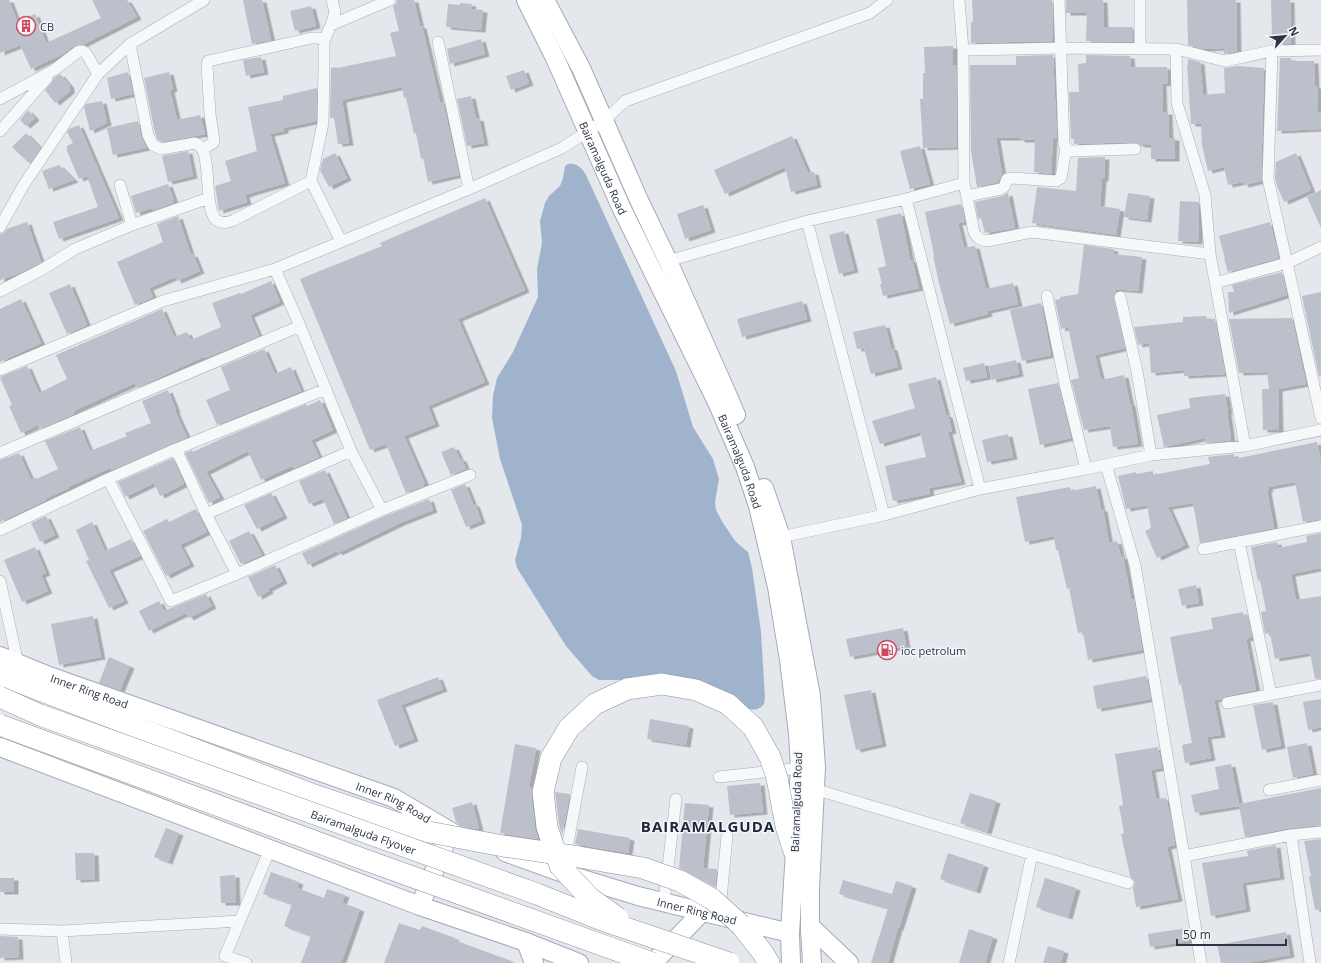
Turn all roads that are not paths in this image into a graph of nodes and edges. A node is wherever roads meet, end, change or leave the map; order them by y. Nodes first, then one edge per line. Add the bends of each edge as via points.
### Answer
1 (204, 0) edge
2 (332, 0) edge
3 (390, 0) edge
4 (526, 0) edge
5 (545, 0) edge
6 (886, 0) edge
7 (959, 0) edge
8 (1059, 0) edge
9 (1140, 0) edge
10 (331, 25) junction
11 (324, 41) junction
12 (438, 42) dead end
13 (130, 44) junction
14 (1061, 48) junction
15 (1140, 48) junction
16 (1176, 49) junction
17 (963, 50) junction
18 (1321, 50) edge
19 (1272, 51) junction
20 (54, 70) junction
21 (98, 74) junction
22 (0, 99) edge
23 (604, 121) junction
24 (0, 130) edge
25 (588, 133) junction
26 (202, 148) junction
27 (1066, 148) junction
28 (1135, 149) dead end
29 (311, 181) junction
30 (964, 184) junction
31 (120, 185) dead end
32 (469, 189) junction
33 (967, 196) junction
34 (209, 198) junction
35 (638, 198) junction
36 (906, 199) junction
37 (621, 207) junction
38 (807, 221) junction
39 (132, 225) junction
40 (0, 227) edge
41 (341, 241) junction
42 (1321, 247) edge
43 (1210, 254) junction
44 (668, 261) junction
45 (1287, 263) junction
46 (275, 269) junction
47 (1215, 283) junction
48 (0, 290) edge
49 (1047, 296) dead end
50 (1120, 297) dead end
51 (300, 326) junction
52 (0, 370) edge
53 (326, 389) junction
54 (1321, 418) edge
55 (1321, 430) edge
56 (1245, 446) junction
57 (176, 449) junction
58 (351, 451) junction
59 (0, 453) edge
60 (1151, 455) junction
61 (1106, 465) junction
62 (1086, 469) junction
63 (470, 475) dead end
64 (108, 479) junction
65 (980, 489) junction
66 (382, 510) junction
67 (206, 514) junction
68 (884, 515) junction
69 (1321, 526) edge
70 (0, 530) edge
71 (781, 538) junction
72 (1239, 542) junction
73 (1203, 549) dead end
74 (237, 574) junction
75 (0, 581) edge
76 (792, 636) junction
77 (0, 656) edge
78 (18, 664) junction
79 (0, 675) edge
80 (1321, 685) edge
81 (1271, 695) junction
82 (0, 697) edge
83 (1227, 704) dead end
84 (0, 725) edge
85 (0, 747) edge
86 (582, 767) dead end
87 (800, 768) junction
88 (719, 777) dead end
89 (1321, 780) edge
90 (814, 789) junction
91 (1269, 790) dead end
92 (676, 799) dead end
93 (450, 832) junction
94 (1321, 832) edge
95 (1291, 835) junction
96 (727, 836) dead end
97 (270, 849) junction
98 (794, 852) junction
99 (1032, 854) junction
100 (1184, 856) junction
101 (563, 873) junction
102 (1128, 883) dead end
103 (664, 901) junction
104 (420, 906) junction
105 (712, 913) junction
106 (240, 921) junction
107 (810, 926) junction
108 (0, 929) edge
109 (62, 931) junction
110 (636, 932) junction
111 (790, 933) junction
112 (526, 942) junction
113 (224, 960) edge
114 (66, 963) edge
115 (246, 963) edge
116 (534, 963) edge
117 (580, 963) edge
118 (652, 963) edge
119 (729, 963) edge
120 (769, 963) edge
121 (791, 963) edge
122 (812, 963) edge
123 (849, 963) edge
124 (1009, 963) edge
125 (1201, 963) edge
126 (1310, 963) edge

1 - 13 street
2 - 10 street via 335,12
3 - 10 street
4 - 25 main road, Bairamalguda Road
5 - 23 main road, Bairamalguda Road via 581,68
6 - 23 street via 870,13 625,101
7 - 17 street
8 - 14 street
9 - 15 street
10 - 11 street
11 - 26 street via 312,38 208,61 210,114 214,140
11 - 29 street via 323,123
12 - 32 street
13 - 21 street
13 - 26 street via 148,135 153,145 161,149 195,142
14 - 15 street
14 - 17 street
14 - 27 street
15 - 16 street
16 - 19 street via 1225,61
16 - 43 street via 1177,103 1205,195
17 - 30 street
18 - 19 street
19 - 45 street via 1268,179
20 - 21 street via 75,53 83,51
20 - 22 street
20 - 24 street
21 - 40 street via 23,186
23 - 25 street
23 - 35 main road, Bairamalguda Road
25 - 32 street via 562,148
25 - 37 main road, Bairamalguda Road
26 - 34 street
27 - 28 street via 1072,151
27 - 33 street via 1061,178 1056,181 1012,178 1007,179 1001,189
29 - 34 street via 224,223 217,221 213,216
29 - 41 street
30 - 33 street
30 - 36 street
31 - 39 street
32 - 41 street
33 - 43 street via 974,232 981,240 1032,232
34 - 39 street
35 - 37 main road
35 - 44 main road, Bairamalguda Road
36 - 38 street
36 - 65 street
37 - 76 main road, Bairamalguda Road via 716,400 745,468 758,506 777,587
38 - 44 street
38 - 68 street
39 - 48 street via 75,249 41,270
41 - 46 street
42 - 45 street
43 - 47 street
44 - 71 main road, Bairamalguda Road via 727,394
45 - 47 street
45 - 54 street
46 - 51 street
46 - 52 street via 163,301
47 - 56 street
49 - 62 street
50 - 60 street via 1137,371
51 - 53 street
51 - 59 street
53 - 57 street
53 - 58 street
55 - 56 street
56 - 60 street
57 - 64 street
57 - 67 street
58 - 66 street
58 - 67 street
60 - 61 street
61 - 62 street
61 - 100 street via 1135,565
62 - 65 street
63 - 66 street
64 - 70 street
64 - 74 street via 171,601
65 - 68 street
66 - 74 street
67 - 74 street
68 - 71 street
69 - 72 street
71 - 76 main road, Bairamalguda Road
72 - 73 street
72 - 81 street
75 - 78 street
76 - 87 main road, Bairamalguda Road
76 - 90 main road, Bairamalguda Road via 811,696 816,767
77 - 78 main road, Inner Ring Road
78 - 93 main road, Inner Ring Road via 394,798
79 - 120 highway, bridge via 314,795 394,822 470,840 643,868 680,881 712,899 741,925
80 - 81 street
81 - 83 street
82 - 110 highway, Bairamalguda Flyover, bridge via 40,715
84 - 118 highway, bridge
85 - 97 main road
86 - 101 street
87 - 88 street
87 - 98 main road, Bairamalguda Road
89 - 91 street
90 - 99 street
90 - 107 main road, Bairamalguda Road
92 - 103 street
93 - 101 main road, Inner Ring Road
93 - 104 main road
94 - 95 street
95 - 100 street
95 - 126 street
96 - 105 street
97 - 104 main road
97 - 106 street
98 - 110 highway, bridge via 770,757 753,727 728,704 696,690 662,684 627,689 595,704 569,728 551,758 543,792 547,827 560,866 590,898
98 - 111 main road, Bairamalguda Road
99 - 102 street
99 - 124 street
100 - 125 street
101 - 103 main road, Inner Ring Road via 638,896
103 - 105 main road, Inner Ring Road
104 - 112 main road
105 - 111 main road, Inner Ring Road
105 - 118 main road
106 - 109 street
106 - 113 street
107 - 122 main road, Bairamalguda Road
107 - 123 main road
108 - 109 street
109 - 114 street
110 - 119 highway, Bairamalguda Flyover, bridge
111 - 121 main road, Bairamalguda Road
112 - 116 main road
112 - 117 main road
113 - 115 street

